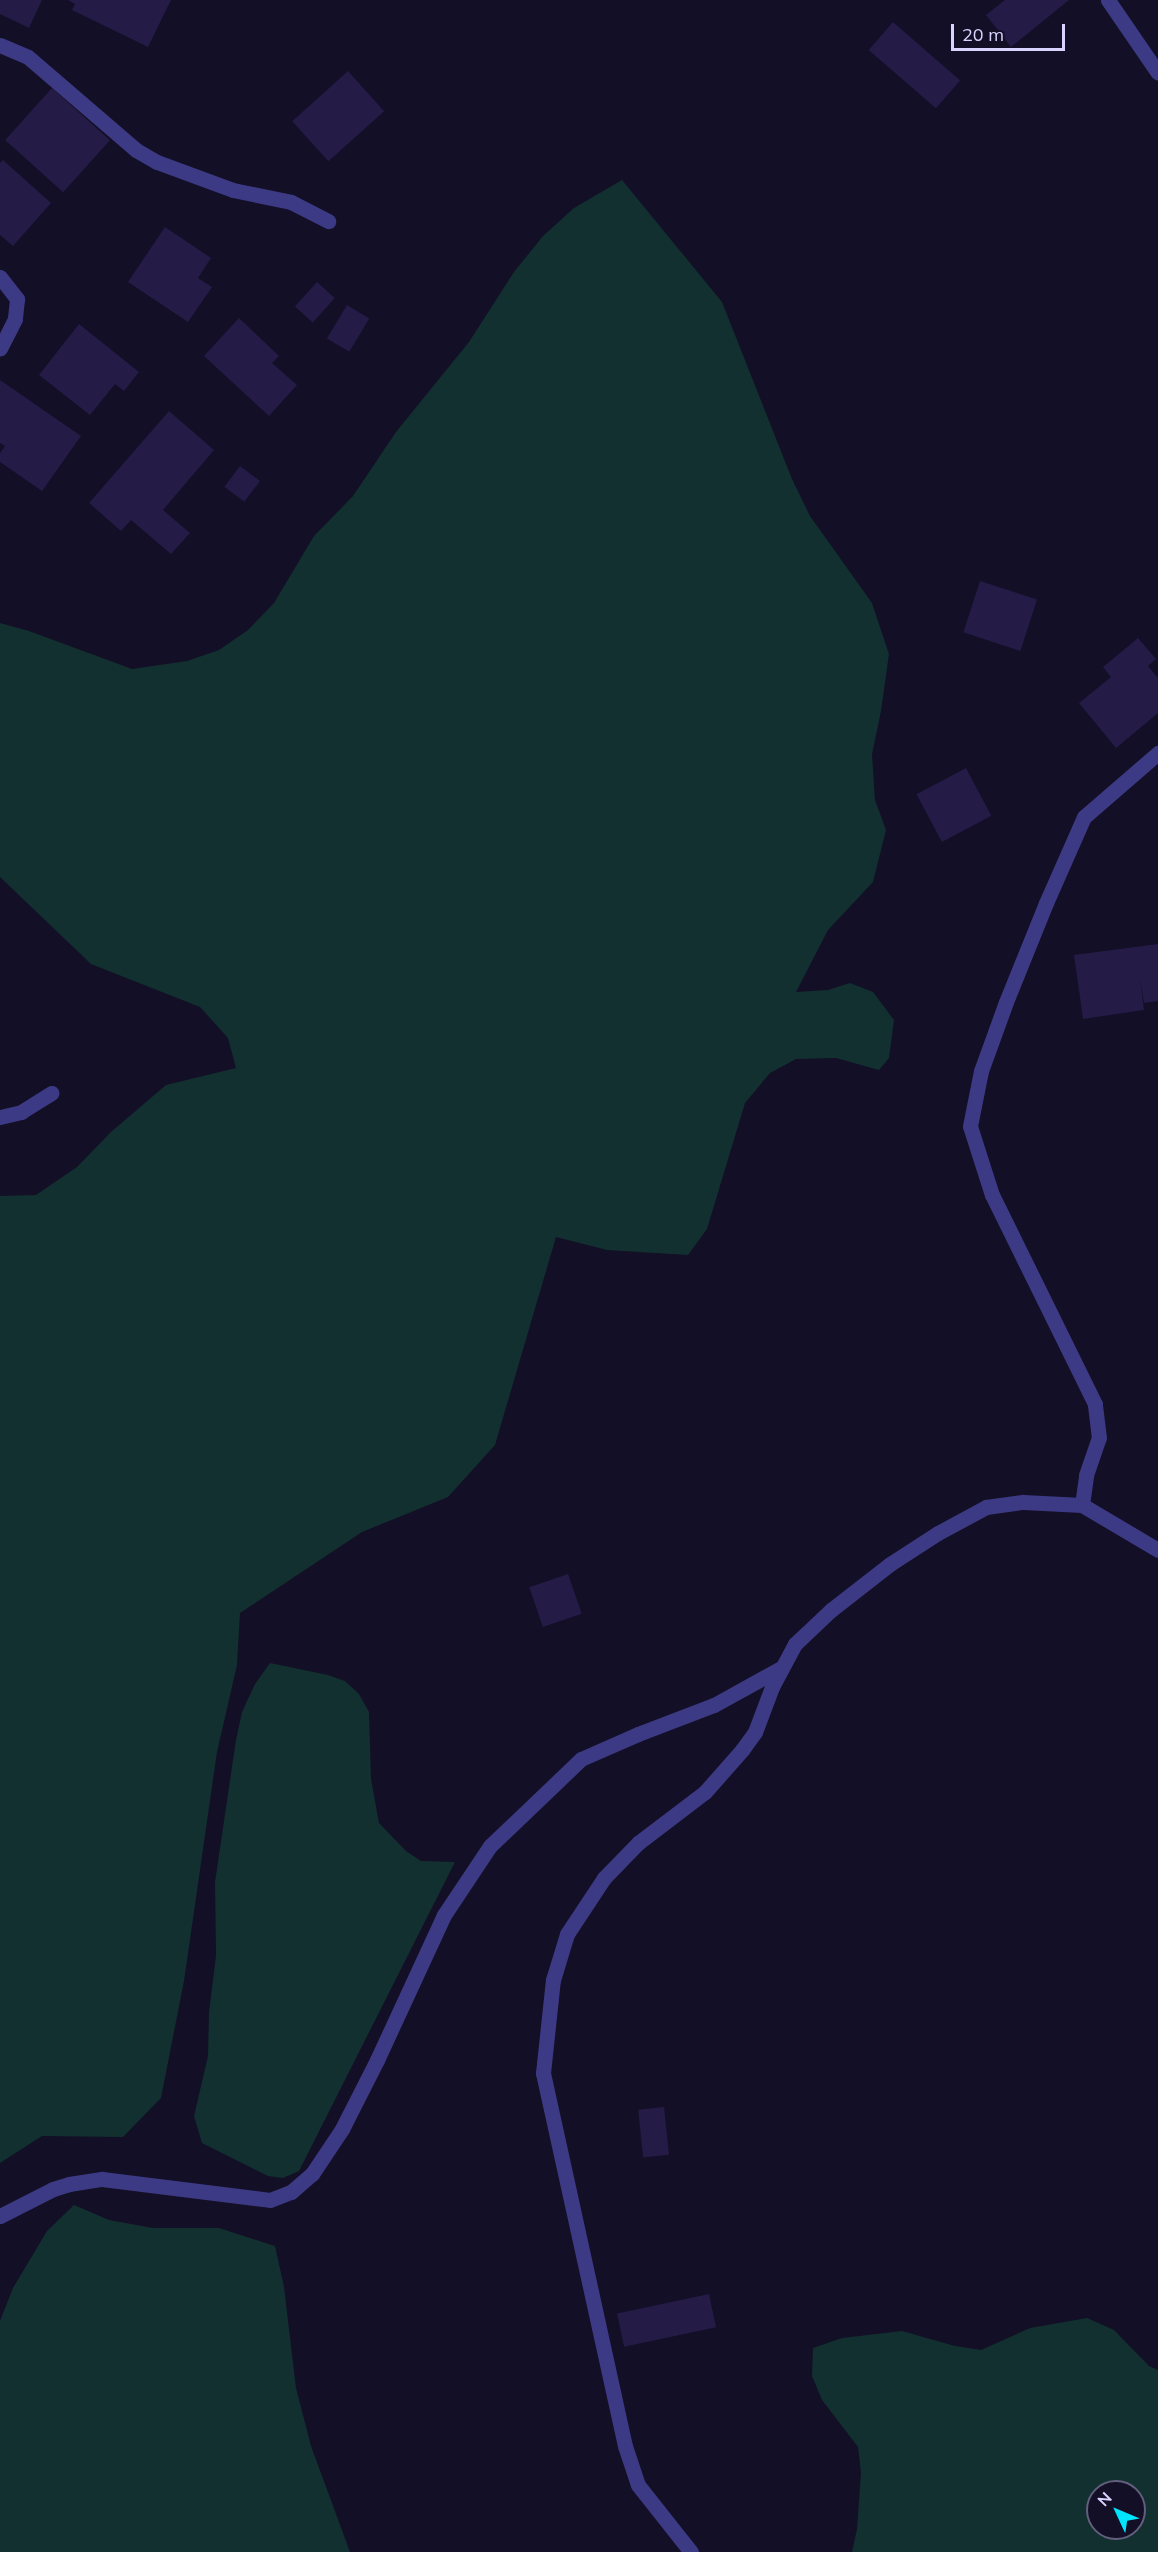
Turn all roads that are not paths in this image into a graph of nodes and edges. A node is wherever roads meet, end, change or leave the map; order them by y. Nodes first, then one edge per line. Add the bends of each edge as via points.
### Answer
1 (1108, 0) edge
2 (0, 45) edge
3 (1158, 73) edge
4 (328, 221) dead end
5 (0, 277) edge
6 (0, 348) edge
7 (1158, 753) edge
8 (51, 1093) dead end
9 (0, 1117) edge
10 (1082, 1505) junction
11 (1158, 1550) edge
12 (781, 1668) junction
13 (0, 2216) edge
14 (691, 2552) edge

1 - 3 street
2 - 4 street via 28,57 136,150 157,162 233,190 291,202
5 - 6 street via 17,298 15,319
7 - 10 street via 1084,817 999,1022 981,1071 970,1126 992,1195 1095,1404 1099,1438 1086,1475
8 - 9 street via 21,1112
10 - 11 street
10 - 12 street via 1023,1502 976,1512 890,1564 831,1610 795,1644
12 - 13 street via 714,1705 581,1759 490,1846 444,1915 342,2129 312,2174 291,2192 270,2200 102,2180 53,2189
12 - 14 street via 755,1732 742,1750 705,1792 638,1843 591,1895 567,1934 553,1980 546,2028 543,2073 625,2446 638,2485

